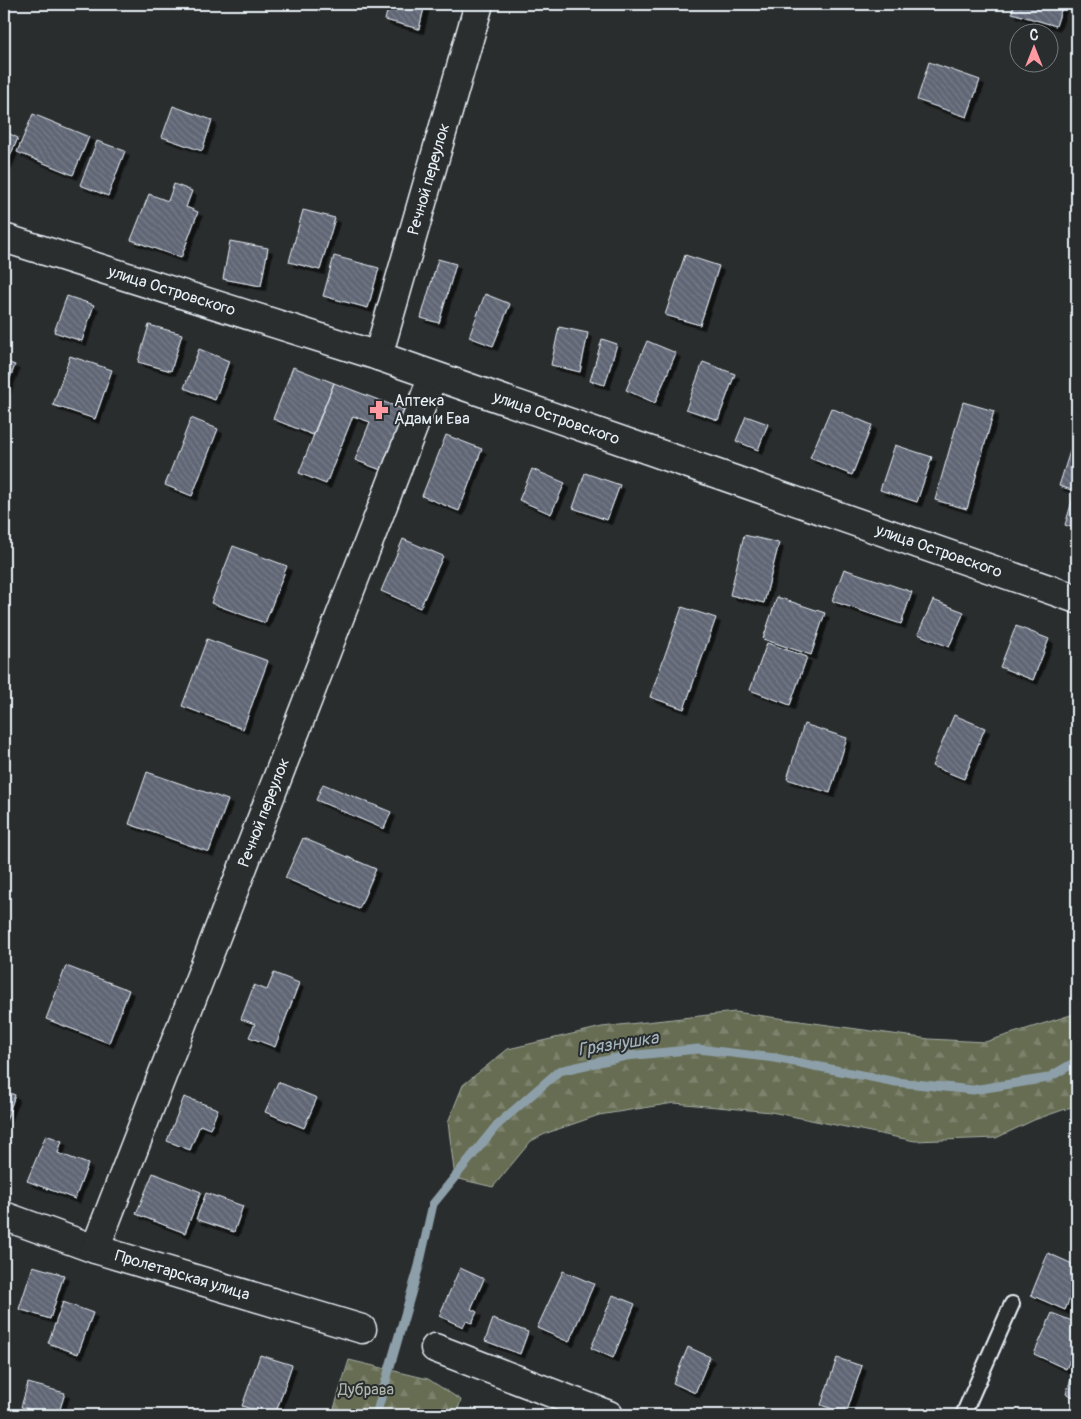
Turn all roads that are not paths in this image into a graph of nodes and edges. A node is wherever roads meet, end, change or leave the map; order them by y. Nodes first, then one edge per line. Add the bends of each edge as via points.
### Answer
1 (479, 4) edge
2 (4, 238) edge
3 (378, 356) junction
4 (434, 376) junction
5 (1077, 599) edge
6 (4, 1216) edge
7 (96, 1249) junction
8 (1012, 1304) dead end
9 (362, 1329) dead end
10 (435, 1348) dead end
11 (609, 1415) edge
12 (962, 1415) edge

1 - 3 street, Речной переулок
2 - 3 street, улица Островского
3 - 4 street, улица Островского
4 - 5 street, улица Островского
4 - 7 street, Речной переулок
6 - 7 street, Пролетарская улица
7 - 9 street, Пролетарская улица
8 - 12 lane
10 - 11 street

